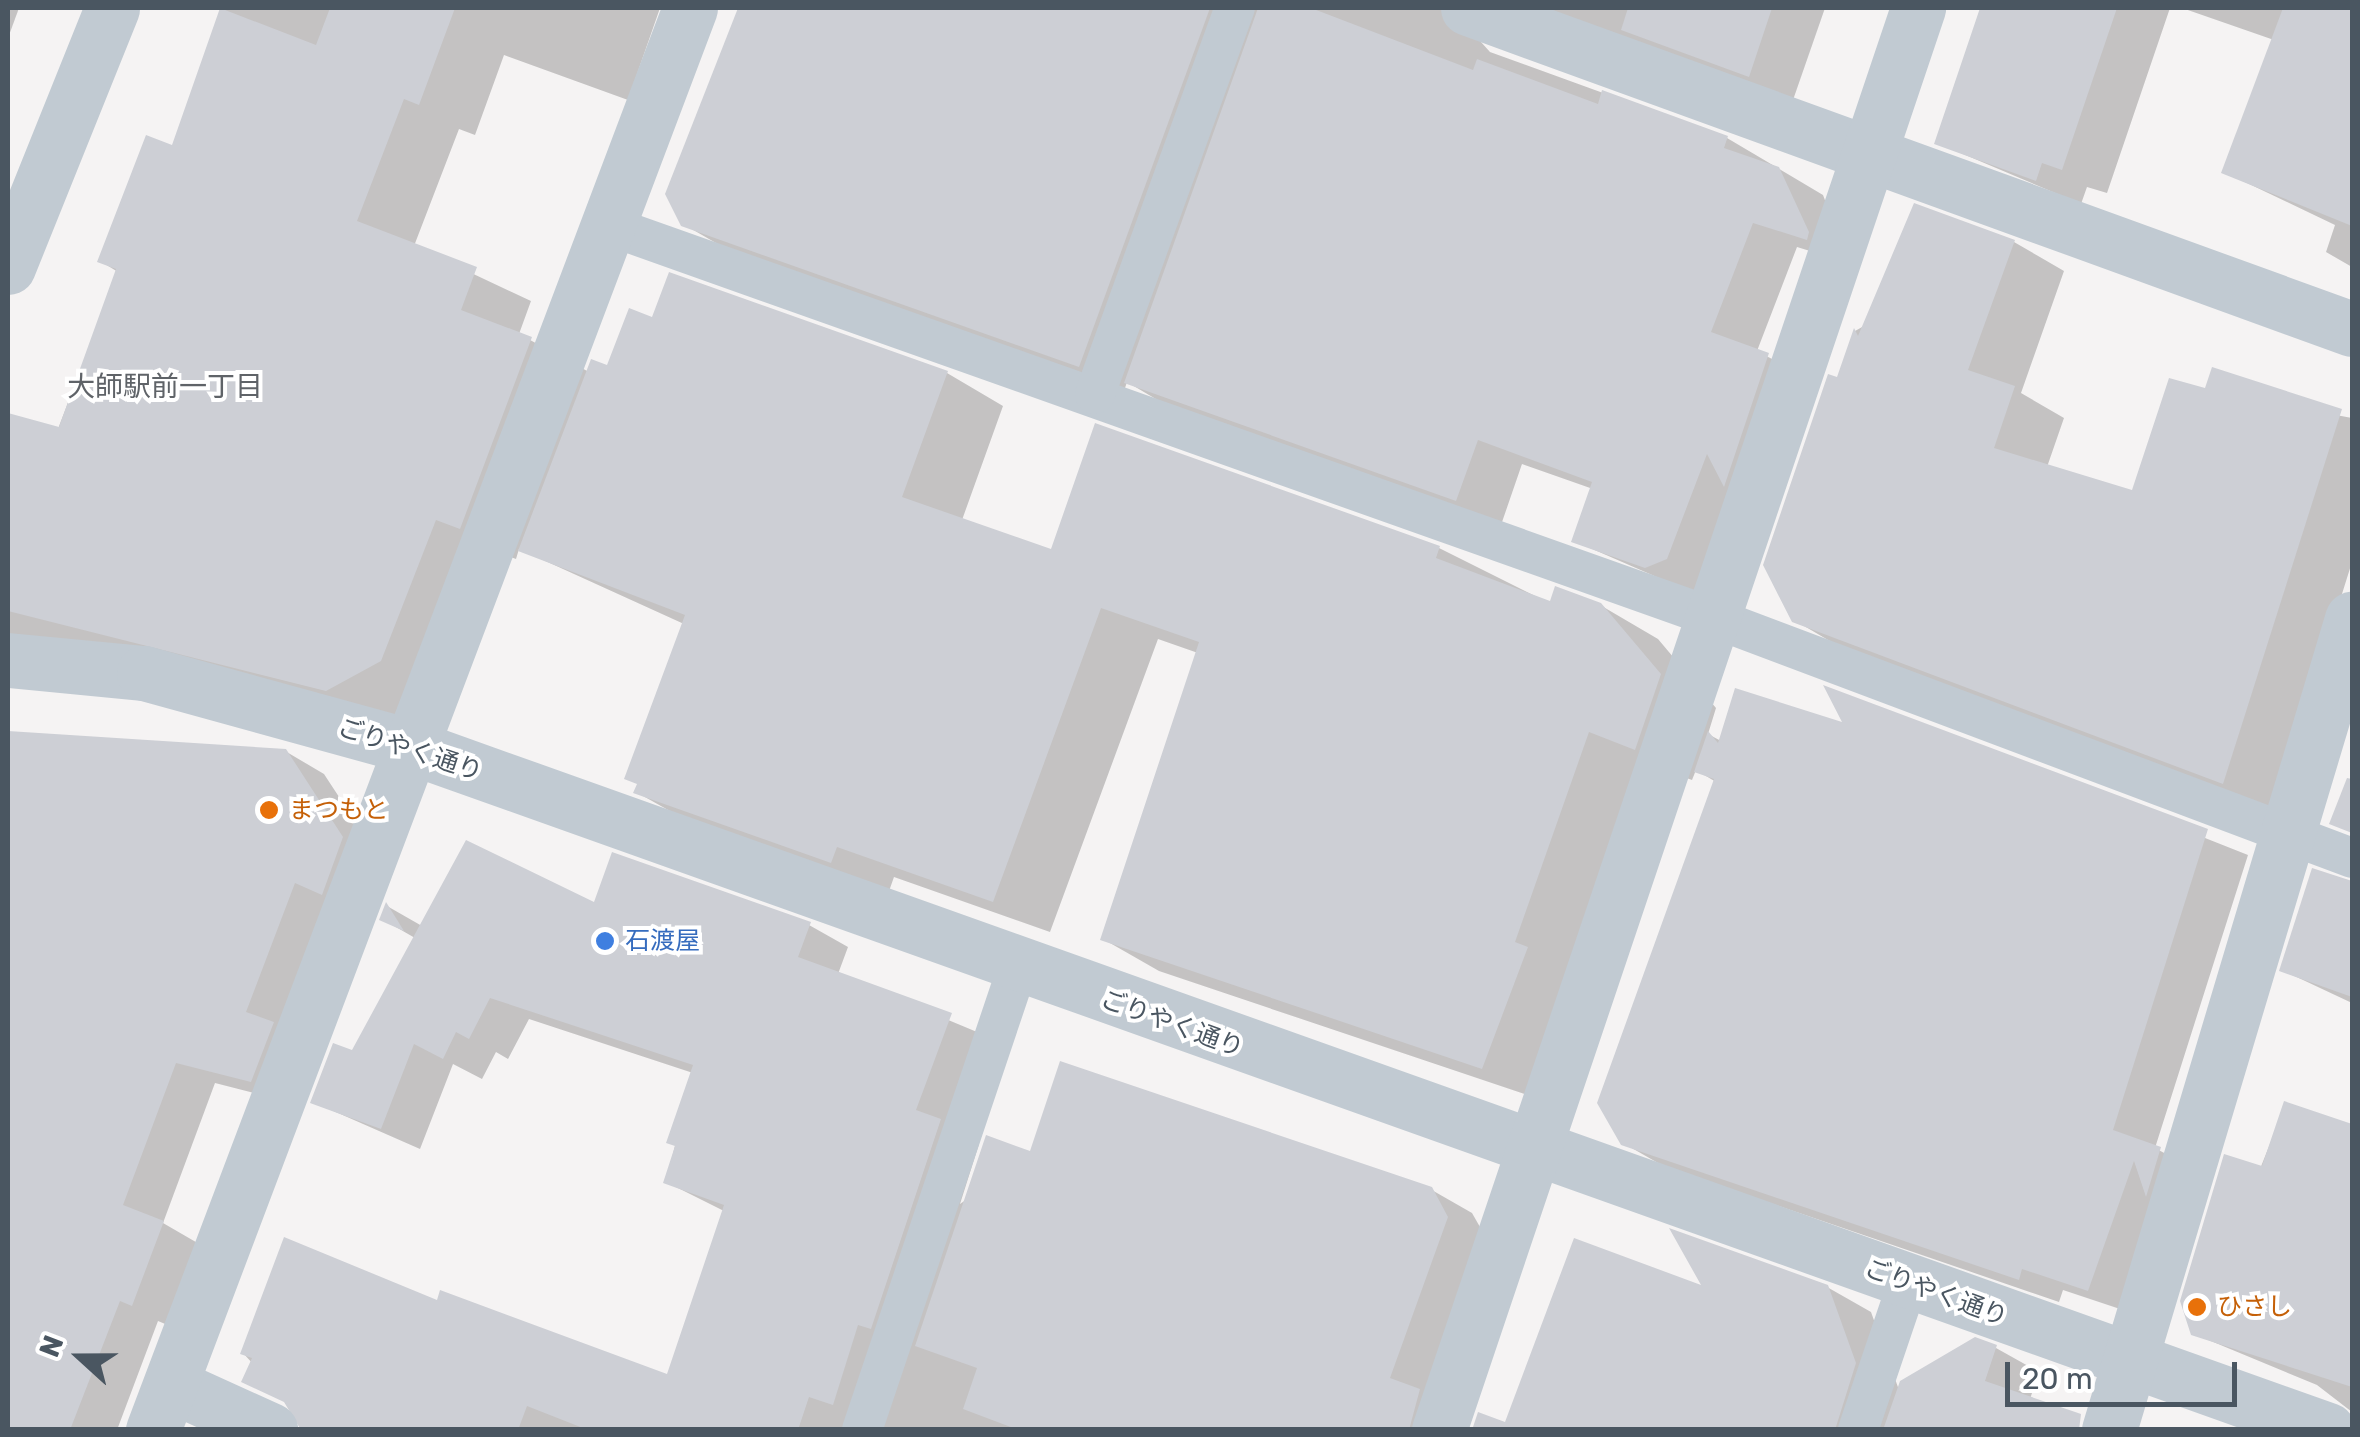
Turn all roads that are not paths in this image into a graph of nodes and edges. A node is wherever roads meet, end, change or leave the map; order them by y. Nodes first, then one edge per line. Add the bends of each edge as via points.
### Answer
1 (112, 8) edge
2 (690, 8) edge
3 (1235, 8) edge
4 (1468, 8) edge
5 (1918, 8) edge
6 (1868, 158) junction
7 (610, 226) junction
8 (8, 266) edge
9 (2352, 329) edge
10 (1095, 394) junction
11 (1706, 615) junction
12 (2352, 619) edge
13 (8, 660) edge
14 (409, 746) junction
15 (2288, 830) junction
16 (2352, 858) edge
17 (1017, 968) junction
18 (1530, 1152) junction
19 (1908, 1282) junction
20 (2130, 1364) junction
21 (162, 1407) edge
22 (270, 1430) edge
23 (862, 1430) edge
24 (1439, 1430) edge
25 (1858, 1430) edge
26 (2109, 1430) edge
27 (2328, 1430) edge

1 - 8 street
2 - 7 street
3 - 10 lane
4 - 6 street
5 - 6 street
6 - 9 street
6 - 11 street
7 - 10 lane
7 - 14 street
10 - 11 lane
11 - 15 lane
11 - 18 street
12 - 15 street
13 - 14 street, ごりやく通り via 144,673
14 - 17 street, ごりやく通り
14 - 21 street
15 - 16 lane
15 - 20 street
17 - 18 street, ごりやく通り
17 - 23 lane
18 - 19 street, ごりやく通り
18 - 24 street
19 - 20 street, ごりやく通り
19 - 25 lane
20 - 26 street
20 - 27 street, ごりやく通り
21 - 22 street

